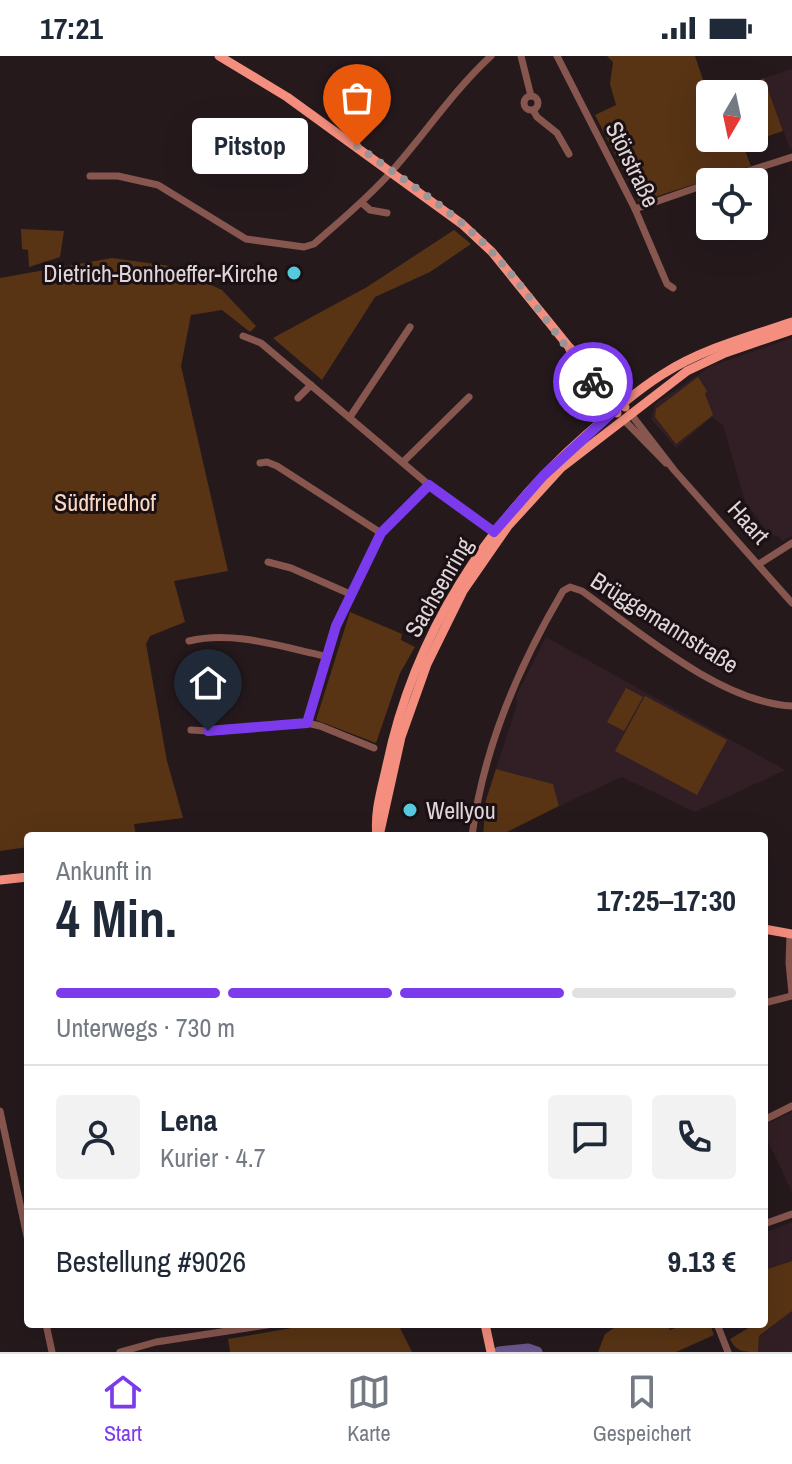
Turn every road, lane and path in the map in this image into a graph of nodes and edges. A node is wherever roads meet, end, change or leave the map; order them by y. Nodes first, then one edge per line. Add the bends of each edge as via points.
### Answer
1 (219, 56) edge
2 (491, 56) edge
3 (521, 56) edge
4 (557, 56) edge
5 (569, 154) dead end
6 (792, 157) edge
7 (758, 168) edge
8 (391, 172) junction
9 (90, 176) dead end
10 (696, 188) edge
11 (362, 203) junction
12 (635, 209) junction
13 (387, 213) dead end
14 (673, 288) dead end
15 (792, 322) edge
16 (410, 327) dead end
17 (792, 330) edge
18 (243, 336) dead end
19 (569, 347) junction
20 (604, 380) junction
21 (311, 385) junction
22 (637, 393) junction
23 (469, 397) dead end
24 (298, 398) dead end
25 (623, 411) junction
26 (350, 417) junction
27 (403, 462) junction
28 (260, 463) dead end
29 (429, 485) junction
30 (381, 533) junction
31 (497, 534) junction
32 (792, 543) edge
33 (268, 562) dead end
34 (759, 564) junction
35 (350, 594) junction
36 (792, 603) edge
37 (189, 641) dead end
38 (325, 656) junction
39 (792, 706) edge
40 (307, 723) junction
41 (191, 730) dead end
42 (374, 748) dead end
43 (379, 832) edge
44 (473, 832) edge
45 (24, 877) edge
46 (0, 880) edge
47 (768, 930) edge
48 (791, 934) edge
49 (792, 995) edge
50 (768, 1002) edge
51 (792, 1106) edge
52 (0, 1111) edge
53 (768, 1118) edge
54 (792, 1214) edge
55 (24, 1222) edge
56 (768, 1223) edge
57 (47, 1328) edge
58 (247, 1328) edge
59 (486, 1328) edge
60 (719, 1328) edge
61 (491, 1351) edge
62 (730, 1351) edge
63 (52, 1352) edge
64 (120, 1352) edge

1 - 8 main road, Haart via 287,97
2 - 8 street
3 - 5 street via 531,96 538,103 533,110 557,133
4 - 12 street, Störstraße
6 - 7 street
8 - 11 street
8 - 19 main road, Haart via 492,252
9 - 11 street via 158,185 246,239 304,247
10 - 12 street
11 - 13 street
12 - 14 street, Störstraße
15 - 22 main road, Sachsenring via 697,356
16 - 26 street
17 - 25 main road, Sachsenring via 701,363
18 - 21 street via 261,343
19 - 20 main road, Haart
19 - 25 main road, Haart
20 - 22 main road via 622,393
20 - 25 main road, Haart
21 - 24 street
21 - 26 street
22 - 25 main road, Sachsenring
23 - 27 street
25 - 31 main road, Sachsenring
25 - 34 street, Haart
26 - 27 street
27 - 29 street
28 - 30 street via 277,466
29 - 30 street
29 - 31 street
30 - 35 street
31 - 43 main road, Sachsenring via 421,677
32 - 34 street
33 - 35 street
34 - 36 street, Haart
35 - 38 street
37 - 38 street via 224,637
38 - 40 street
39 - 44 street, Brüggemannstraße via 751,697 710,679 570,587 538,633 499,717
40 - 41 street
40 - 42 street
45 - 46 main road
47 - 48 main road
48 - 49 street
49 - 50 street
51 - 53 street
52 - 55 street
54 - 56 street
57 - 63 street
58 - 64 street
59 - 61 main road
60 - 62 street

